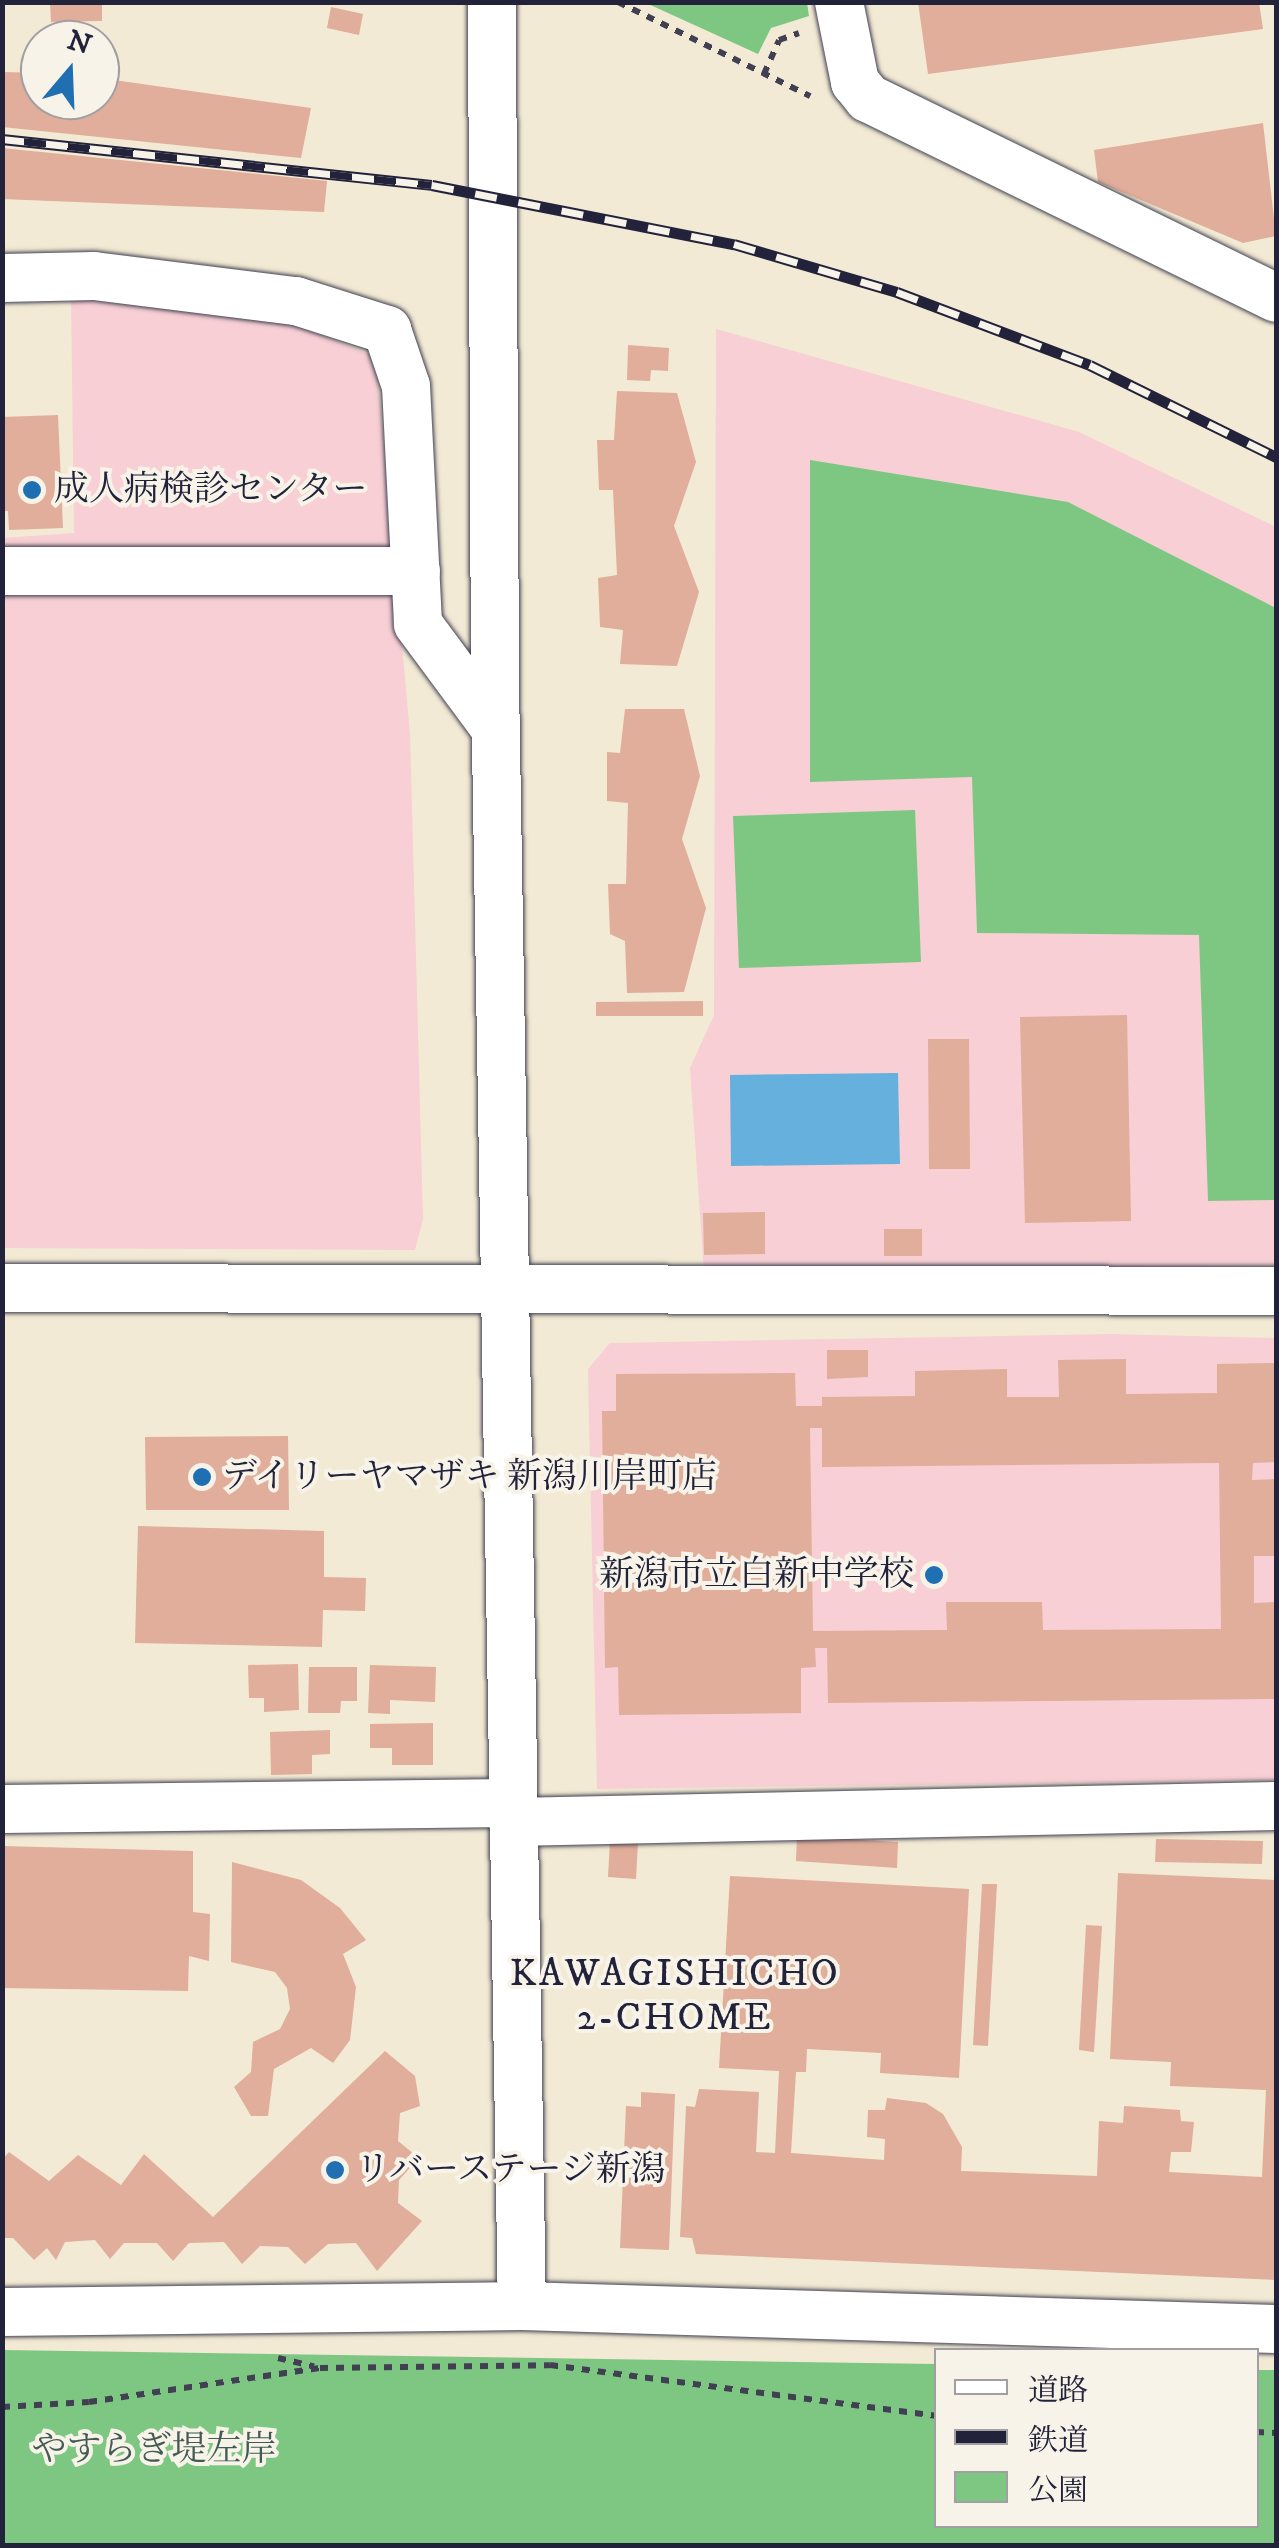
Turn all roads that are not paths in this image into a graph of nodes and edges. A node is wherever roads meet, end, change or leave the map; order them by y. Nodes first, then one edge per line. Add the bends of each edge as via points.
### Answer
1 (492, 2) edge
2 (839, 2) edge
3 (2, 278) edge
4 (1276, 298) edge
5 (2, 571) edge
6 (416, 571) junction
7 (496, 728) junction
8 (2, 1288) edge
9 (504, 1289) junction
10 (1276, 1290) edge
11 (1276, 1806) edge
12 (2, 1808) edge
13 (513, 1812) junction
14 (522, 2306) junction
15 (2, 2312) edge
16 (1276, 2329) edge

1 - 7 street
2 - 4 street via 856,82 868,98
3 - 6 street via 94,276 296,301 386,330 406,386
5 - 6 street
6 - 7 street via 418,624
7 - 9 street
8 - 9 street
9 - 10 street
9 - 13 street
11 - 13 street
12 - 13 street
13 - 14 street
14 - 15 street
14 - 16 street

